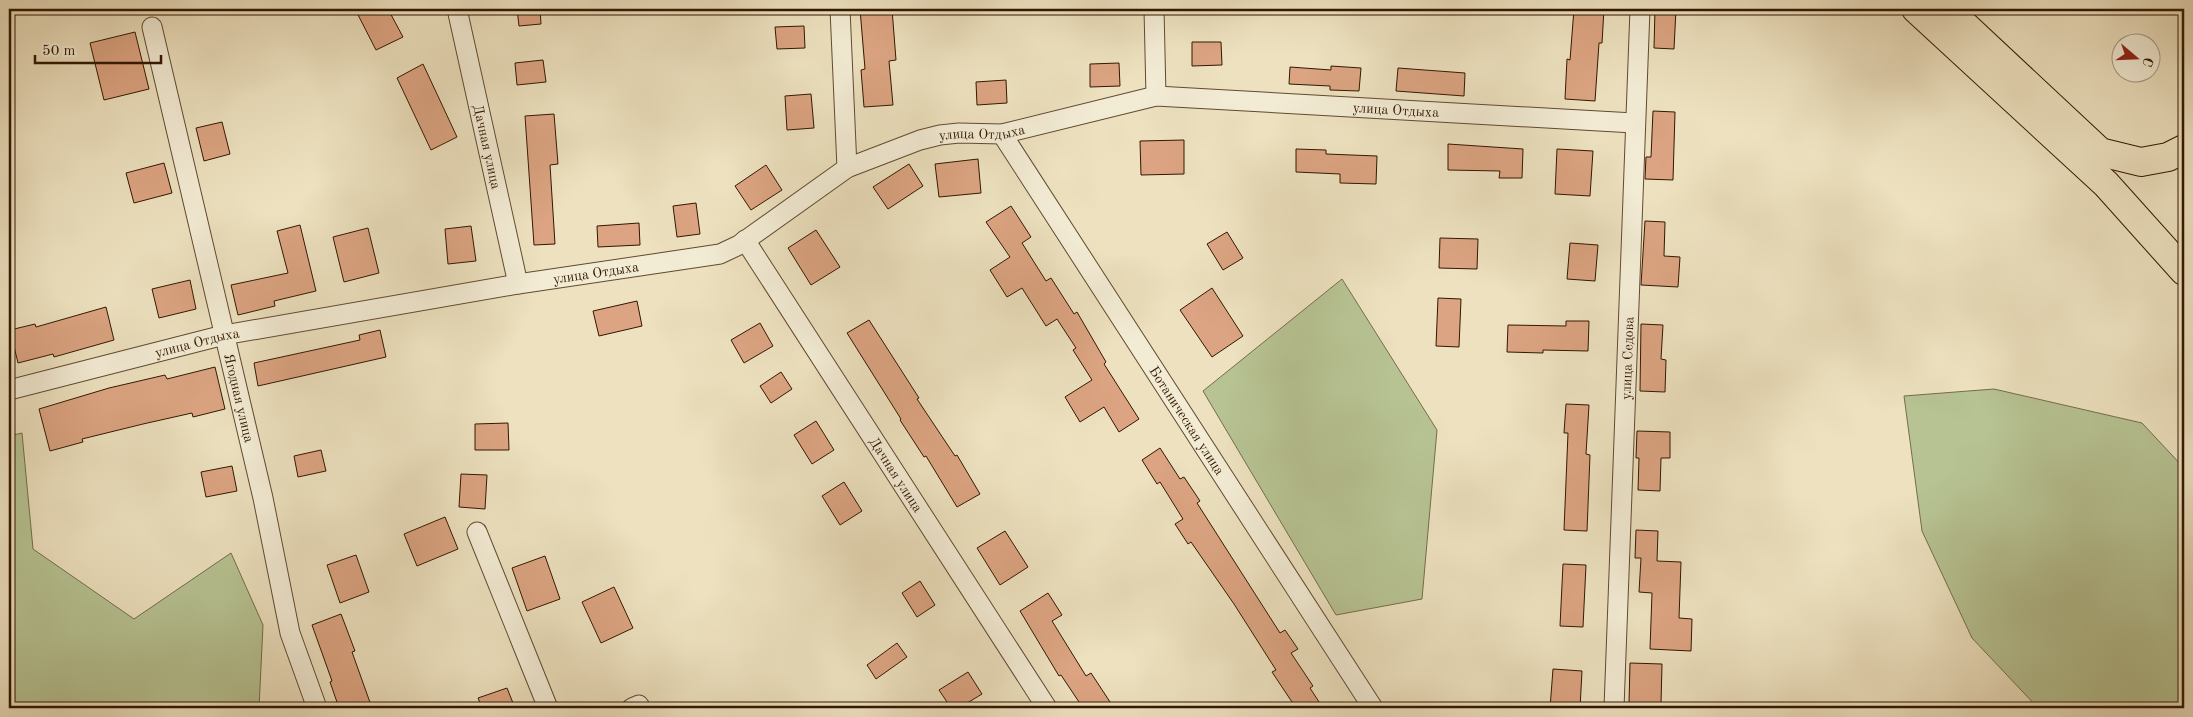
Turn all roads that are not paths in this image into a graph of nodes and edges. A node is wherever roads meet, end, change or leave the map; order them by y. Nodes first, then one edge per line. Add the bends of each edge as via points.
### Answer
1 (457, 9) edge
2 (840, 9) edge
3 (1154, 9) edge
4 (1640, 9) edge
5 (1916, 9) edge
6 (1947, 9) edge
7 (152, 27) dead end
8 (1156, 96) junction
9 (1634, 123) junction
10 (1002, 134) junction
11 (2184, 149) edge
12 (847, 168) junction
13 (745, 240) junction
14 (2184, 271) edge
15 (518, 284) junction
16 (224, 335) junction
17 (9, 390) edge
18 (477, 532) dead end
19 (318, 708) edge
20 (548, 708) edge
21 (1047, 708) edge
22 (1373, 708) edge
23 (1614, 708) edge

1 - 15 street, Дачная улица
2 - 12 street
3 - 8 street
4 - 9 street, улица Седова
5 - 14 main road via 2106,184
6 - 11 main road via 2100,152 2141,162 2168,157
7 - 16 street, Ягодная улица
8 - 9 street, улица Отдыха
8 - 10 street, улица Отдыха
9 - 23 street, улица Седова
10 - 12 street, улица Отдыха via 940,135
10 - 22 street, Ботаническая улица
12 - 13 street, улица Отдыха
13 - 15 street, улица Отдыха via 720,254
13 - 21 street, Дачная улица
15 - 16 street, улица Отдыха
16 - 17 street, улица Отдыха
16 - 19 street, Ягодная улица via 263,498 290,633
18 - 20 street

